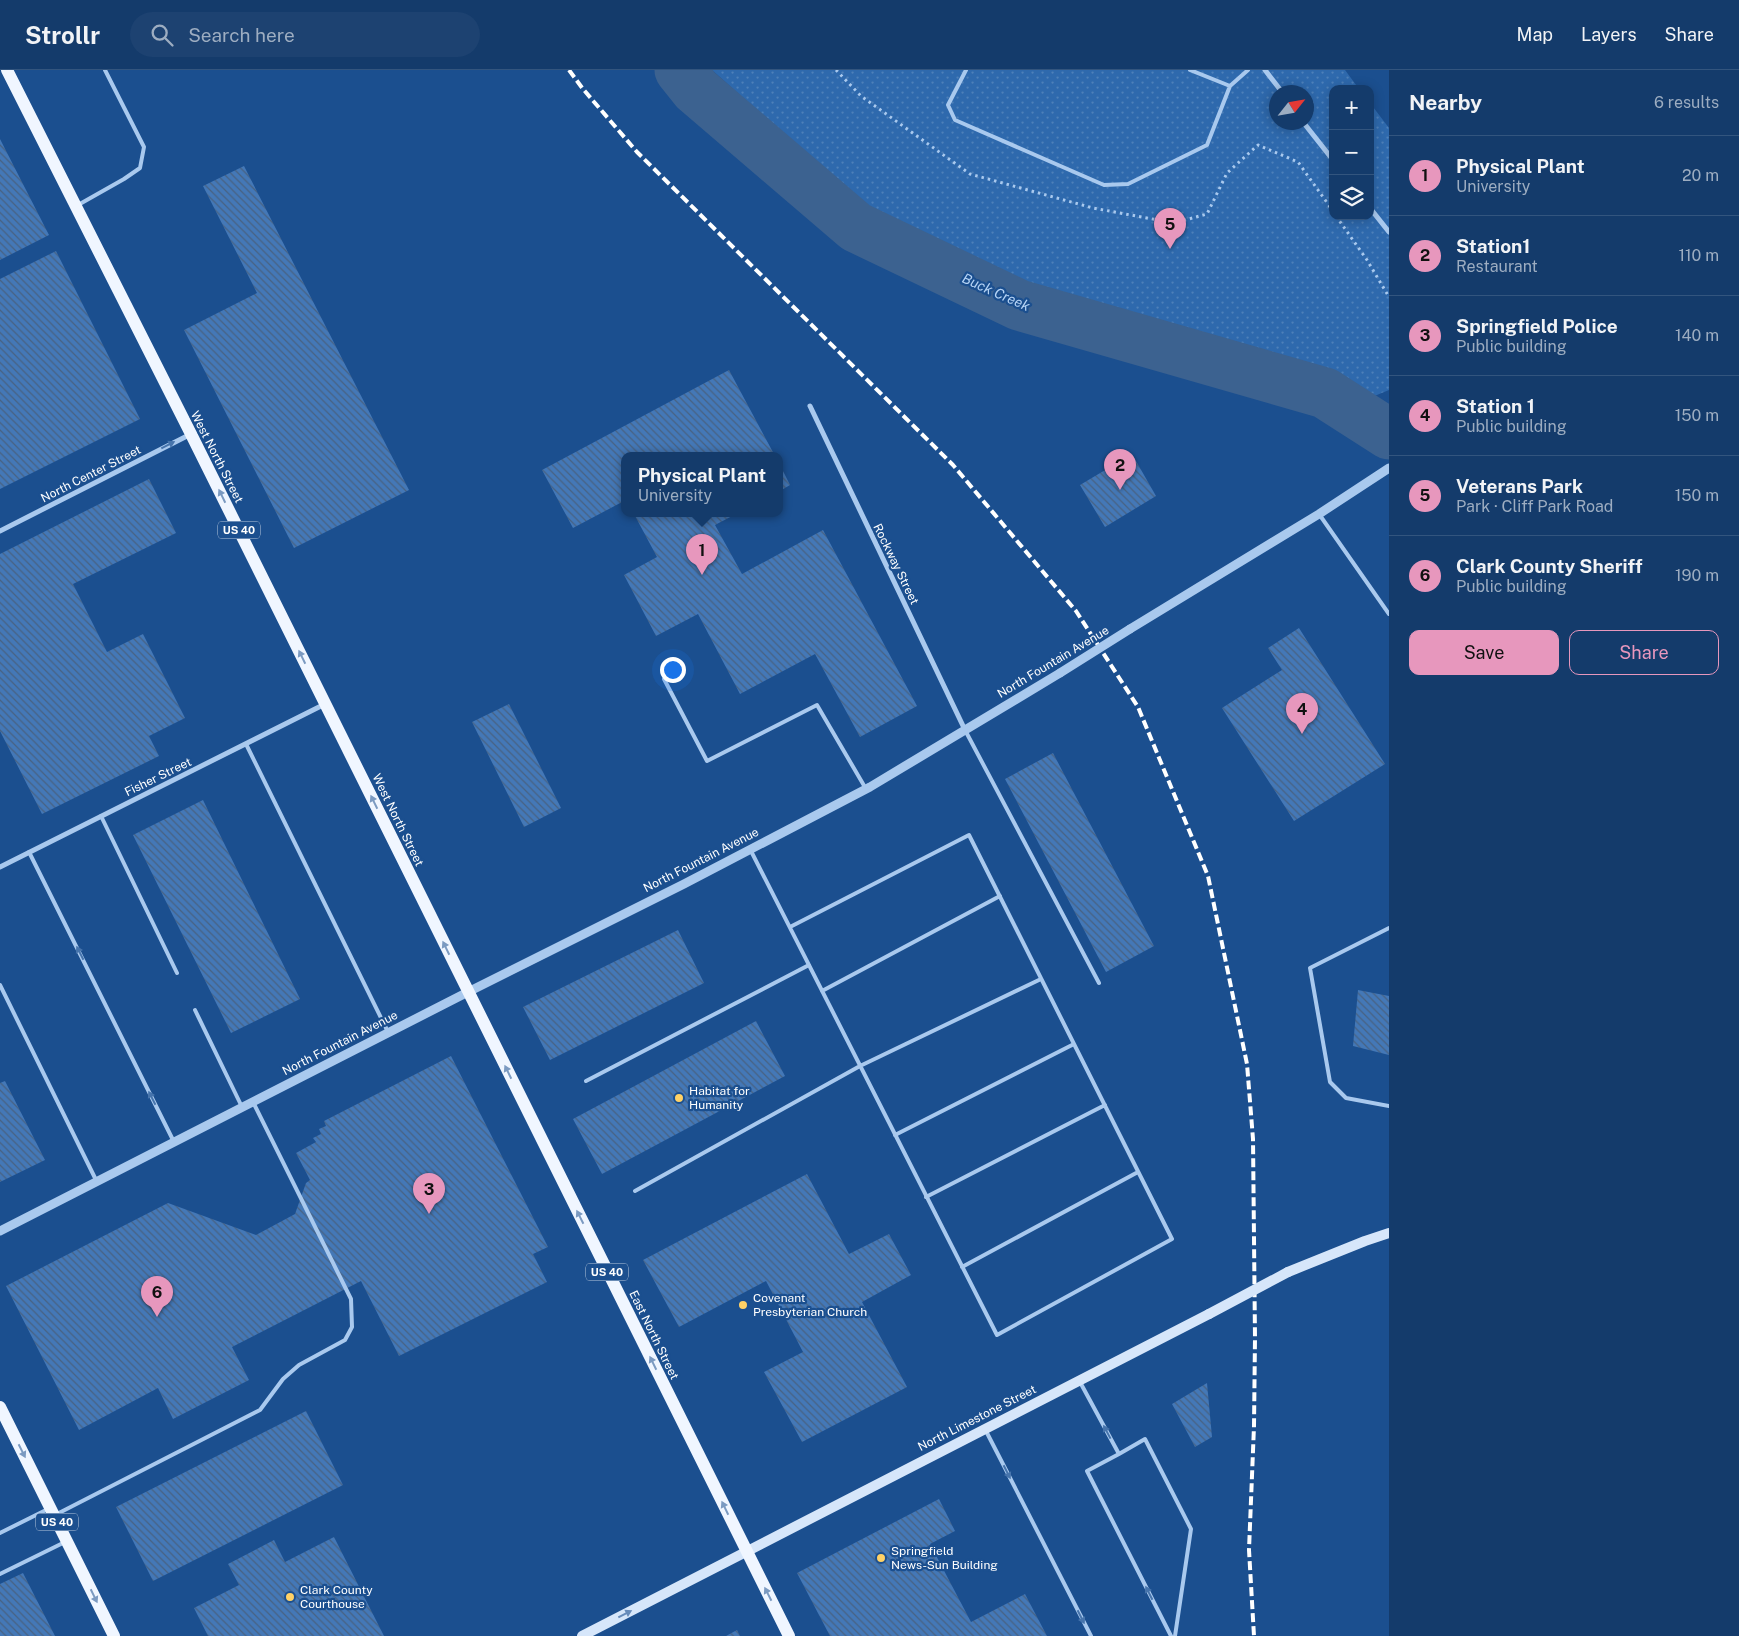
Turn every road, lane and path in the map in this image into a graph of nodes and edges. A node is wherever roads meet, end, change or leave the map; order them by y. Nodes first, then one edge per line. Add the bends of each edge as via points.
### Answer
1 (6, 70) edge
2 (105, 70) edge
3 (966, 70) edge
4 (1190, 70) edge
5 (1248, 70) edge
6 (1266, 70) edge
7 (1277, 85) edge
8 (1230, 86) junction
9 (1309, 130) edge
10 (1329, 155) edge
11 (75, 207) junction
12 (1374, 213) edge
13 (1339, 220) edge
14 (1389, 232) edge
15 (1389, 297) edge
16 (810, 406) dead end
17 (191, 434) junction
18 (1389, 468) edge
19 (1319, 514) junction
20 (0, 531) edge
21 (1389, 614) edge
22 (664, 679) dead end
23 (325, 704) junction
24 (965, 730) junction
25 (246, 744) junction
26 (866, 789) junction
27 (101, 816) junction
28 (750, 849) junction
29 (29, 852) junction
30 (0, 867) edge
31 (1000, 896) junction
32 (790, 926) junction
33 (1389, 928) edge
34 (809, 965) junction
35 (177, 973) dead end
36 (1041, 979) junction
37 (1099, 983) dead end
38 (0, 985) edge
39 (822, 991) junction
40 (468, 992) junction
41 (195, 1010) dead end
42 (388, 1032) junction
43 (1074, 1044) junction
44 (860, 1066) junction
45 (586, 1081) dead end
46 (253, 1102) junction
47 (1105, 1105) junction
48 (1389, 1106) edge
49 (242, 1107) junction
50 (895, 1135) junction
51 (174, 1142) junction
52 (1138, 1172) junction
53 (96, 1182) junction
54 (635, 1192) dead end
55 (926, 1197) junction
56 (0, 1231) edge
57 (1389, 1233) edge
58 (962, 1266) junction
59 (1079, 1380) junction
60 (0, 1407) edge
61 (985, 1429) junction
62 (1119, 1454) junction
63 (52, 1512) junction
64 (0, 1533) edge
65 (66, 1541) junction
66 (746, 1552) junction
67 (0, 1574) edge
68 (114, 1636) edge
69 (582, 1636) edge
70 (789, 1636) edge
71 (1091, 1636) edge
72 (1171, 1636) edge
73 (1175, 1636) edge

1 - 11 main road, West North Street / US 40
2 - 11 lane via 144,147 140,168
3 - 8 lane via 948,105 955,120 1104,185 1128,184 1207,145
4 - 8 lane
5 - 8 lane
6 - 7 street
9 - 10 street
11 - 17 main road, West North Street / US 40
12 - 14 street
13 - 15 path
16 - 24 street, Rockway Street
20 -> 17 street, North Center Street
23 -> 17 main road, West North Street / US 40
18 - 19 street, North Fountain Avenue
19 - 21 lane
19 - 24 street, North Fountain Avenue, bridge
22 - 26 lane via 707,761 817,705
23 - 25 street, Fisher Street
40 -> 23 main road, West North Street / US 40
24 - 26 street, North Fountain Avenue
24 - 37 lane
25 - 27 street, Fisher Street
25 - 42 lane
26 - 28 street, North Fountain Avenue
27 - 29 street, Fisher Street
27 - 35 lane
28 - 32 lane
28 - 40 street, North Fountain Avenue
29 - 30 street, Fisher Street
51 -> 29 lane
31 - 32 lane via 969,834
31 - 36 lane
31 - 39 lane
32 - 34 lane
33 - 48 lane via 1310,968 1330,1082 1346,1098
34 - 39 lane
34 - 45 lane
36 - 43 lane
36 - 44 lane
38 - 53 lane
39 - 44 lane
40 - 42 street, North Fountain Avenue
66 -> 40 main road, East North Street / US 40
41 - 49 lane
42 - 46 street, North Fountain Avenue
43 - 47 lane
43 - 50 lane
44 - 50 lane
44 - 54 lane
46 - 49 street, North Fountain Avenue
46 - 63 lane via 351,1299 352,1327 345,1340 299,1365 283,1378 260,1410
47 - 52 lane
47 - 55 lane
49 - 51 street, North Fountain Avenue
50 - 55 lane
51 - 53 street, North Fountain Avenue
52 - 58 lane
52 - 58 lane via 1172,1239 997,1335
53 - 56 street, North Fountain Avenue
55 - 58 lane
57 - 59 main road, North Limestone Street, bridge via 1288,1272
59 - 61 main road, North Limestone Street
62 -> 59 lane
60 -> 63 main road, US 40
61 - 66 main road, North Limestone Street
61 -> 71 lane
72 -> 62 lane via 1087,1471
62 - 73 lane via 1146,1439 1191,1529
63 - 64 lane
63 - 65 main road, US 40
65 - 67 lane
65 -> 68 main road, US 40
69 -> 66 main road, North Limestone Street
70 -> 66 main road, East North Street / US 40

